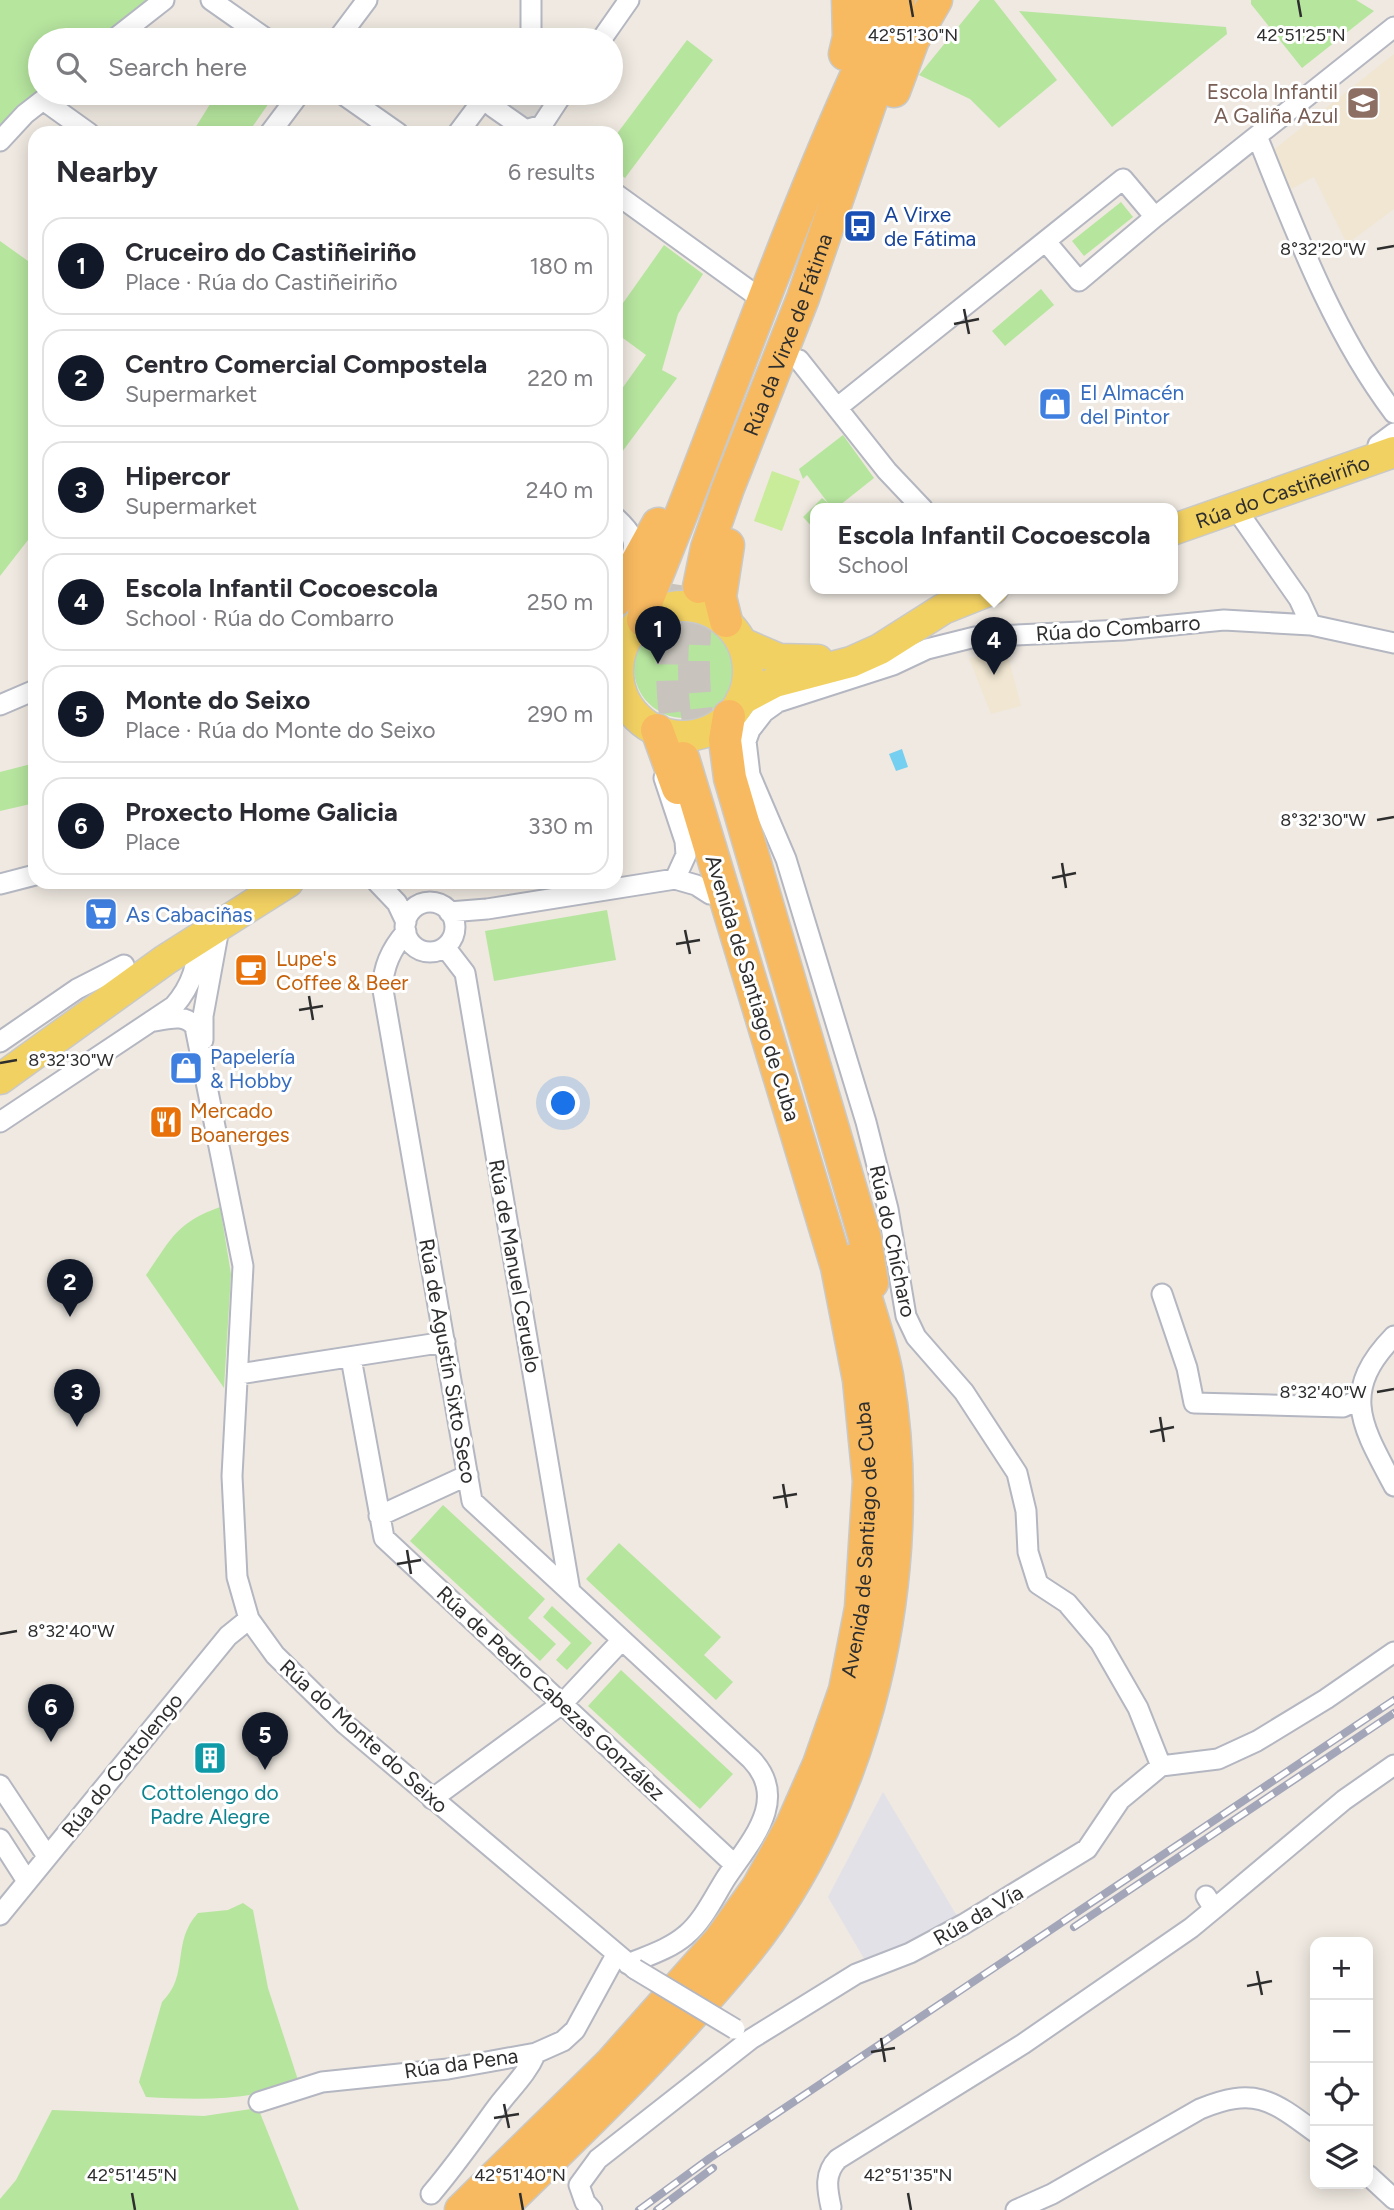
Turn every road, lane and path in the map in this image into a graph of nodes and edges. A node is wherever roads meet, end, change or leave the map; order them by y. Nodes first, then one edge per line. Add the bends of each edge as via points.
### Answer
1 (164, 0) edge
2 (211, 0) edge
3 (367, 0) edge
4 (629, 0) edge
5 (828, 0) edge
6 (936, 0) edge
7 (877, 4) edge
8 (532, 10) edge
9 (1394, 27) edge
10 (128, 28) edge
11 (251, 28) edge
12 (346, 28) edge
13 (531, 28) edge
14 (537, 28) edge
15 (609, 28) edge
16 (861, 69) junction
17 (38, 105) edge
18 (57, 105) edge
19 (291, 105) edge
20 (358, 105) edge
21 (485, 105) edge
22 (500, 105) edge
23 (554, 105) edge
24 (81, 126) edge
25 (275, 126) edge
26 (388, 126) edge
27 (464, 126) edge
28 (528, 126) edge
29 (538, 126) edge
30 (1257, 136) junction
31 (0, 141) edge
32 (858, 187) junction
33 (623, 199) edge
34 (1155, 218) junction
35 (1047, 243) junction
36 (764, 302) junction
37 (799, 360) junction
38 (838, 407) junction
39 (1394, 413) edge
40 (715, 422) junction
41 (1390, 442) edge
42 (1311, 468) junction
43 (917, 503) edge
44 (667, 509) junction
45 (1248, 510) junction
46 (1186, 512) edge
47 (623, 521) edge
48 (623, 525) edge
49 (1178, 528) edge
50 (623, 571) edge
51 (689, 586) tunnel mouth
52 (623, 588) edge
53 (951, 594) edge
54 (981, 594) edge
55 (643, 620) junction
56 (1311, 625) junction
57 (734, 632) junction
58 (1394, 643) edge
59 (623, 648) edge
60 (623, 690) edge
61 (28, 693) edge
62 (0, 705) edge
63 (739, 719) junction
64 (637, 720) edge
65 (28, 877) edge
66 (675, 879) junction
67 (0, 884) edge
68 (623, 887) edge
69 (243, 889) edge
70 (277, 889) edge
71 (384, 889) edge
72 (612, 889) edge
73 (710, 894) junction
74 (487, 909) junction
75 (449, 912) junction
76 (409, 920) junction
77 (210, 930) junction
78 (450, 939) junction
79 (418, 949) junction
80 (124, 965) junction
81 (387, 967) junction
82 (154, 1021) junction
83 (0, 1042) edge
84 (0, 1058) edge
85 (0, 1079) edge
86 (207, 1086) junction
87 (0, 1122) edge
88 (1162, 1294) dead end
89 (1394, 1336) edge
90 (851, 1341) junction
91 (444, 1342) junction
92 (351, 1358) junction
93 (239, 1374) junction
94 (886, 1374) junction
95 (1359, 1400) junction
96 (468, 1475) junction
97 (1394, 1486) edge
98 (379, 1516) junction
99 (570, 1591) junction
100 (249, 1619) junction
101 (622, 1640) junction
102 (1394, 1652) edge
103 (562, 1703) junction
104 (1394, 1765) edge
105 (1161, 1766) junction
106 (0, 1785) edge
107 (432, 1799) junction
108 (0, 1839) edge
109 (47, 1856) junction
110 (735, 1865) junction
111 (27, 1881) junction
112 (0, 1915) edge
113 (626, 1963) junction
114 (743, 2034) junction
115 (536, 2053) junction
116 (620, 2074) junction
117 (259, 2102) dead end
118 (1310, 2128) edge
119 (1373, 2180) edge
120 (431, 2194) dead end
121 (1394, 2199) edge
122 (588, 2206) edge
123 (831, 2209) edge
124 (461, 2210) edge
125 (499, 2210) edge
126 (1016, 2210) edge

1 - 10 street
2 - 11 street
3 - 12 street
4 - 15 street
5 - 16 highway via 839,35
6 - 32 highway via 913,40
7 - 16 highway, Rúa da Virxe de Fátima
7 - 16 highway via 849,37
8 - 13 street
8 - 14 street
9 - 30 street
16 - 32 highway
16 - 36 highway
16 - 51 highway, Rúa da Virxe de Fátima via 803,298
17 - 31 street
18 - 24 street
19 - 25 street
20 - 26 street
21 - 27 street
22 - 28 street
23 - 29 street
30 - 34 street
30 - 39 street via 1303,250 1369,380
32 - 37 highway
33 - 36 street
34 - 35 street via 1079,281
34 - 35 street via 1124,179
35 - 38 street
36 - 40 highway
37 - 38 street
37 - 57 highway via 726,551 720,597
38 - 43 street
40 - 44 highway
40 - 55 highway
41 - 42 main road, Rúa do Castiñeiriño
41 - 45 main road, Rúa do Castiñeiriño
42 - 45 main road
42 - 46 main road, Rúa do Castiñeiriño
44 - 47 street via 648,527 636,528
44 - 52 highway
45 - 46 main road
45 - 49 main road, Rúa do Castiñeiriño
45 - 56 street
48 - 50 street via 635,544
53 - 57 main road via 831,657 791,661 764,654
54 - 63 main road via 851,662 775,682
55 - 57 main road via 666,607 690,605 714,613
55 - 59 main road
56 - 58 street, Rúa do Combarro
56 - 63 street, Rúa do Combarro via 1224,621 1123,631 975,637 927,649 893,665 778,702 750,730
57 - 63 main road via 747,678
60 - 64 main road
61 - 62 street
63 - 64 main road via 683,736
63 - 94 highway via 725,740 730,778 864,1238
63 - 105 street, Rúa do Chícharo via 750,775 786,859 866,1122 888,1209 906,1316 916,1337 964,1392 1017,1473 1026,1511 1028,1552 1038,1584 1067,1603 1100,1642 1138,1708
64 - 66 street via 652,742 685,841 686,855
64 - 73 highway via 674,774
65 - 67 street
66 - 68 street
66 - 73 street
69 - 80 main road
70 - 77 main road
71 - 76 street
72 - 74 street
73 - 90 highway via 817,1252
74 - 75 street
74 - 78 street
75 - 76 street via 435,903
75 - 78 street
76 - 79 street via 409,941
76 - 81 street, Rúa de Agustín Sixto Seco
77 - 82 street via 187,991
77 - 85 main road
77 - 86 street, Rúa do Monte do Seixo via 203,1016
78 - 79 street via 430,952
78 - 99 street, Rúa de Manuel Ceruelo via 465,973
79 - 81 street
80 - 83 street via 77,989
80 - 84 main road
81 - 91 street, Rúa de Agustín Sixto Seco via 383,990
82 - 86 street, Rúa do Monte do Seixo via 182,1018 192,1022
82 - 87 street
86 - 93 street, Rúa do Monte do Seixo via 243,1266
88 - 95 street via 1194,1403 1343,1407
89 - 95 street via 1375,1355
90 - 94 highway, Avenida de Santiago de Cuba via 837,1267 693,756
90 - 116 highway, Avenida de Santiago de Cuba via 869,1481 861,1608 845,1690 819,1764 758,1887
91 - 92 street
91 - 96 street, Rúa de Agustín Sixto Seco
92 - 93 street
92 - 98 street, Rúa de Pedro Cabezas González
93 - 100 street, Rúa do Monte do Seixo via 232,1476 234,1556
94 - 116 highway, Avenida de Santiago de Cuba via 897,1478 895,1549 888,1615 870,1701 844,1776 817,1837 743,1956
95 - 97 street via 1368,1438
96 - 98 street
96 - 99 street, Rúa de Agustín Sixto Seco via 472,1501
98 - 103 street, Rúa de Pedro Cabezas González via 384,1538
99 - 101 street, Rúa de Agustín Sixto Seco
100 - 107 street, Rúa do Monte do Seixo via 296,1678
100 - 109 street, Rúa do Cottolengo via 228,1636
101 - 103 street
101 - 110 street, Rúa de Agustín Sixto Seco via 755,1763 766,1790 765,1814 753,1842
102 - 105 street via 1257,1741 1218,1759
103 - 107 street
103 - 110 street, Rúa de Pedro Cabezas González
104 - 123 street via 1210,1903 1191,1928 1023,2044 838,2160 829,2168
105 - 114 street, Rúa da Vía via 1139,1797 1120,1800 1087,1849 964,1924
106 - 109 street
107 - 113 street, Rúa do Monte do Seixo
108 - 111 street
109 - 111 street, Rúa do Cottolengo
110 - 113 street via 685,1936
111 - 112 street, Rúa do Cottolengo
113 - 114 street, Rúa do Monte do Seixo, bridge
113 - 115 street, Rúa da Pena via 575,2030
114 - 122 street, Rúa da Vía via 598,2158 579,2185
115 - 117 street, Rúa da Pena via 448,2069 321,2082
115 - 120 street via 468,2151
116 - 124 highway, Avenida de Santiago de Cuba
116 - 125 highway, Avenida de Santiago de Cuba
118 - 126 street via 1262,2098 1221,2101
119 - 121 street

